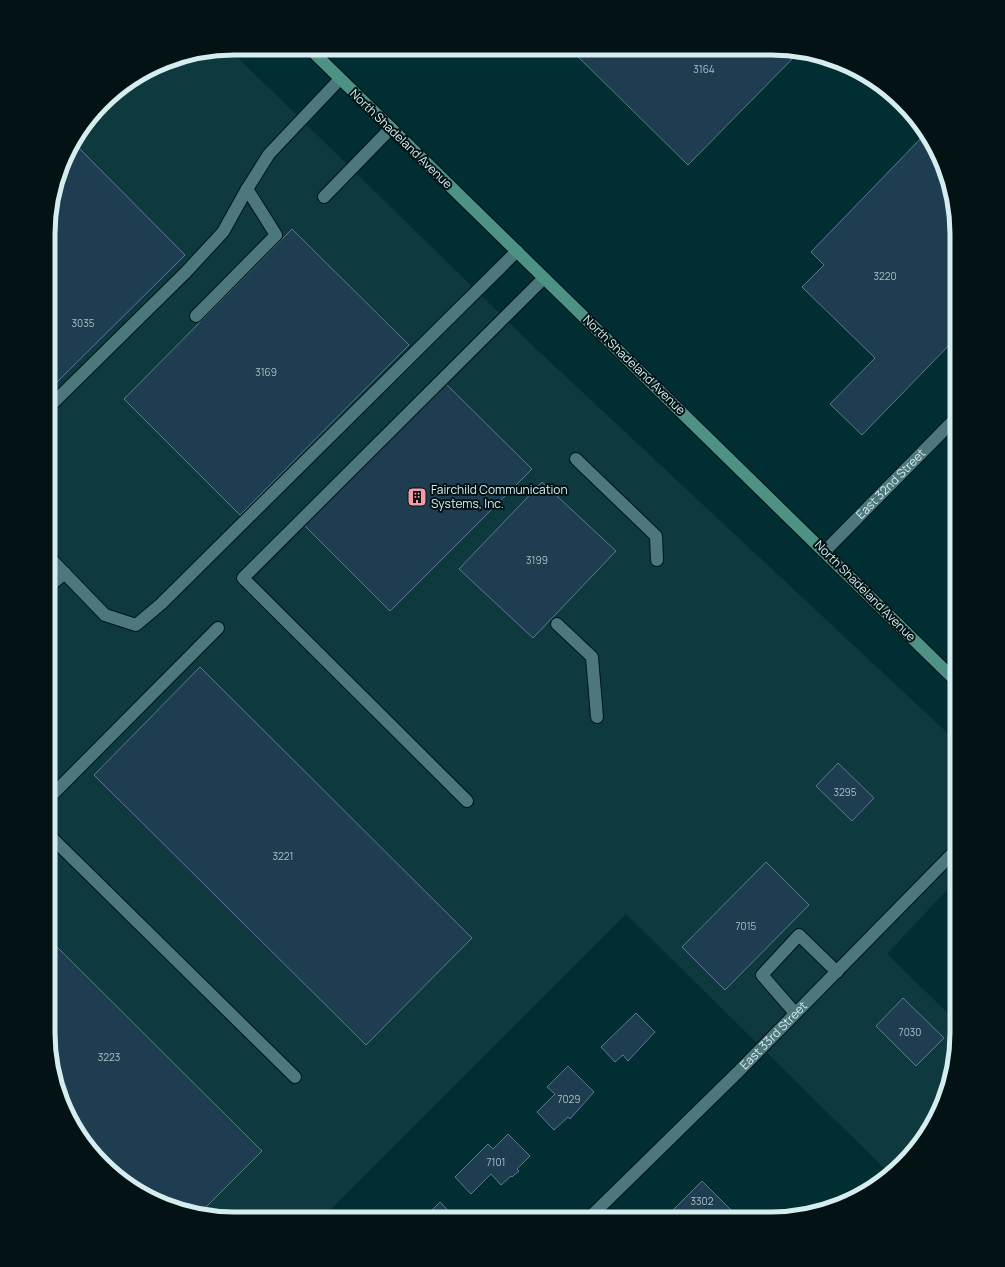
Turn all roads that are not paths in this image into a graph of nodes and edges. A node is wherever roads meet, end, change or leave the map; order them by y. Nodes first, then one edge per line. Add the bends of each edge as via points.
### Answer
1 (316, 55) edge
2 (340, 79) junction
3 (391, 128) junction
4 (247, 189) junction
5 (324, 197) dead end
6 (517, 251) junction
7 (544, 278) junction
8 (196, 316) dead end
9 (55, 402) edge
10 (950, 424) edge
11 (576, 458) dead end
12 (825, 551) junction
13 (657, 560) dead end
14 (55, 563) edge
15 (65, 573) junction
16 (55, 581) edge
17 (557, 624) dead end
18 (218, 628) dead end
19 (950, 675) edge
20 (597, 717) dead end
21 (55, 792) edge
22 (467, 801) dead end
23 (55, 841) edge
24 (950, 856) edge
25 (836, 972) junction
26 (795, 1013) junction
27 (296, 1077) dead end
28 (595, 1212) edge

1 - 2 main road, North Shadeland Avenue
2 - 3 main road, North Shadeland Avenue
2 - 4 street via 268,154
3 - 5 street
3 - 6 main road, North Shadeland Avenue
4 - 8 street via 276,234
4 - 9 street via 223,232
6 - 7 main road, North Shadeland Avenue
6 - 15 street via 161,604 136,625 105,615
7 - 12 main road, North Shadeland Avenue
7 - 22 street via 243,578
10 - 12 street, East 32nd Street
11 - 13 street via 656,536
12 - 19 main road, North Shadeland Avenue
14 - 15 street
15 - 16 street
17 - 20 street via 592,657
18 - 21 street
23 - 27 street
24 - 25 street, East 33rd Street
25 - 26 street, East 33rd Street
25 - 26 street via 799,935 762,974
26 - 28 street, East 33rd Street

